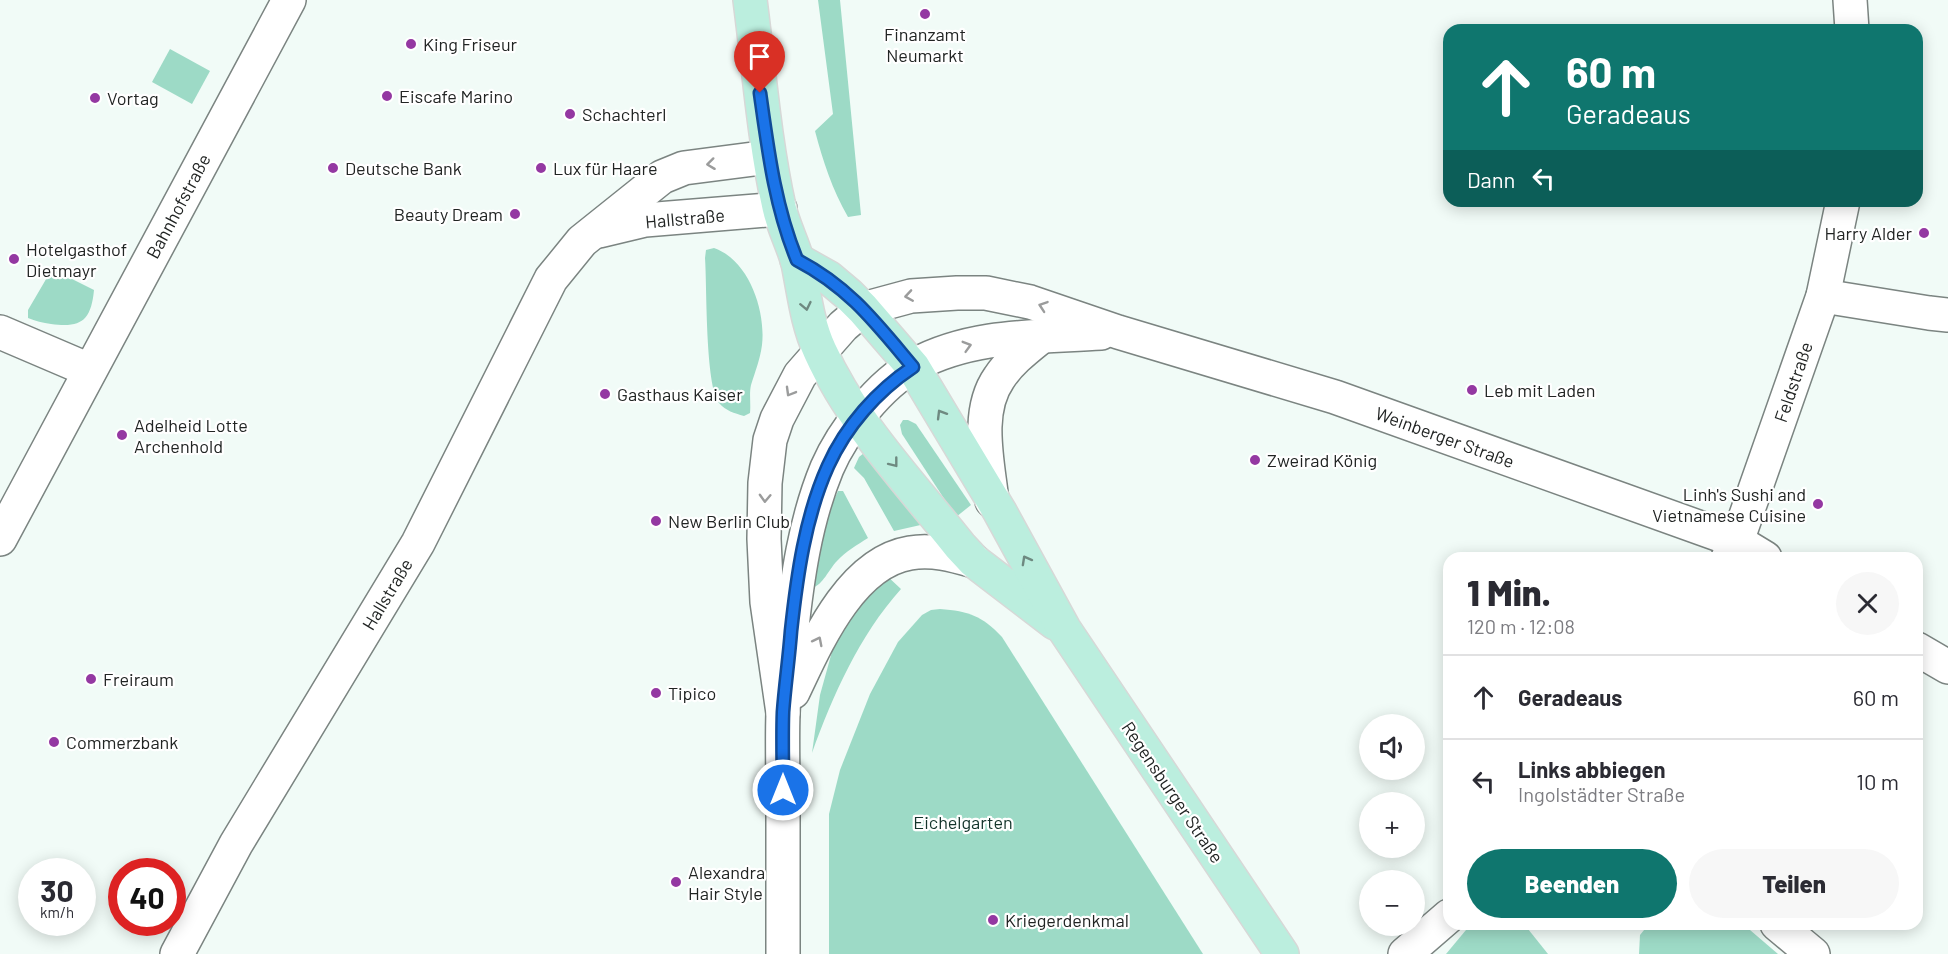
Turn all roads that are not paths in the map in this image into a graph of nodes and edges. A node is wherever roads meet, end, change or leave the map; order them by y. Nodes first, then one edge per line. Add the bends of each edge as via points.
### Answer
1 (289, 0) edge
2 (750, 0) edge
3 (1850, 0) edge
4 (1852, 24) edge
5 (769, 157) junction
6 (1842, 207) edge
7 (780, 209) junction
8 (592, 233) junction
9 (797, 260) junction
10 (1823, 296) junction
11 (863, 309) junction
12 (1948, 315) edge
13 (0, 332) edge
14 (1118, 332) junction
15 (1042, 336) junction
16 (820, 350) junction
17 (913, 367) junction
18 (89, 370) junction
19 (858, 417) junction
20 (992, 501) junction
21 (0, 540) edge
22 (1733, 550) edge
23 (974, 561) junction
24 (1064, 629) junction
25 (1923, 652) edge
26 (1948, 667) edge
27 (783, 712) junction
28 (1443, 921) edge
29 (1784, 930) edge
30 (177, 954) edge
31 (783, 954) edge
32 (1282, 954) edge
33 (1405, 954) edge
34 (1813, 954) edge

1 - 18 street, Bahnhofstraße
2 - 5 main road, Regensburger Straße
3 - 4 street
5 - 7 main road, Regensburger Straße
5 -> 8 street, Hallstraße via 684,168 662,177
6 - 10 street, Feldstraße
7 - 8 street, Hallstraße via 645,220
7 - 9 main road, Regensburger Straße
8 - 30 street, Hallstraße via 551,279 418,543 237,844
9 - 11 main road, Regensburger Straße via 829,278
9 -> 16 main road, Regensburger Straße
10 - 12 street
10 - 22 street, Feldstraße
14 -> 11 street, Weinberger Straße via 1030,302 986,293 911,296
11 - 16 street
11 - 17 main road, Regensburger Straße
13 - 18 street
14 - 15 street, Weinberger Straße
14 - 22 street, Weinberger Straße via 1335,397
17 -> 15 street, Weinberger Straße via 980,342
15 - 20 street via 1006,368 990,393 985,426
16 - 19 main road, Regensburger Straße
16 -> 27 street via 800,375 777,419 770,440 765,483 767,602
17 - 19 street, Weinberger Straße via 891,382
20 -> 17 main road, Regensburger Straße
18 - 21 street, Bahnhofstraße
19 -> 23 main road, Regensburger Straße
19 - 27 street, Weinberger Straße via 828,466 814,506 795,599
24 -> 20 main road, Regensburger Straße
23 - 24 main road, Regensburger Straße
27 -> 23 street via 820,635 861,580 909,553 936,552
24 - 32 main road, Regensburger Straße
25 - 26 street
27 - 31 street
28 - 33 street
29 - 34 street

